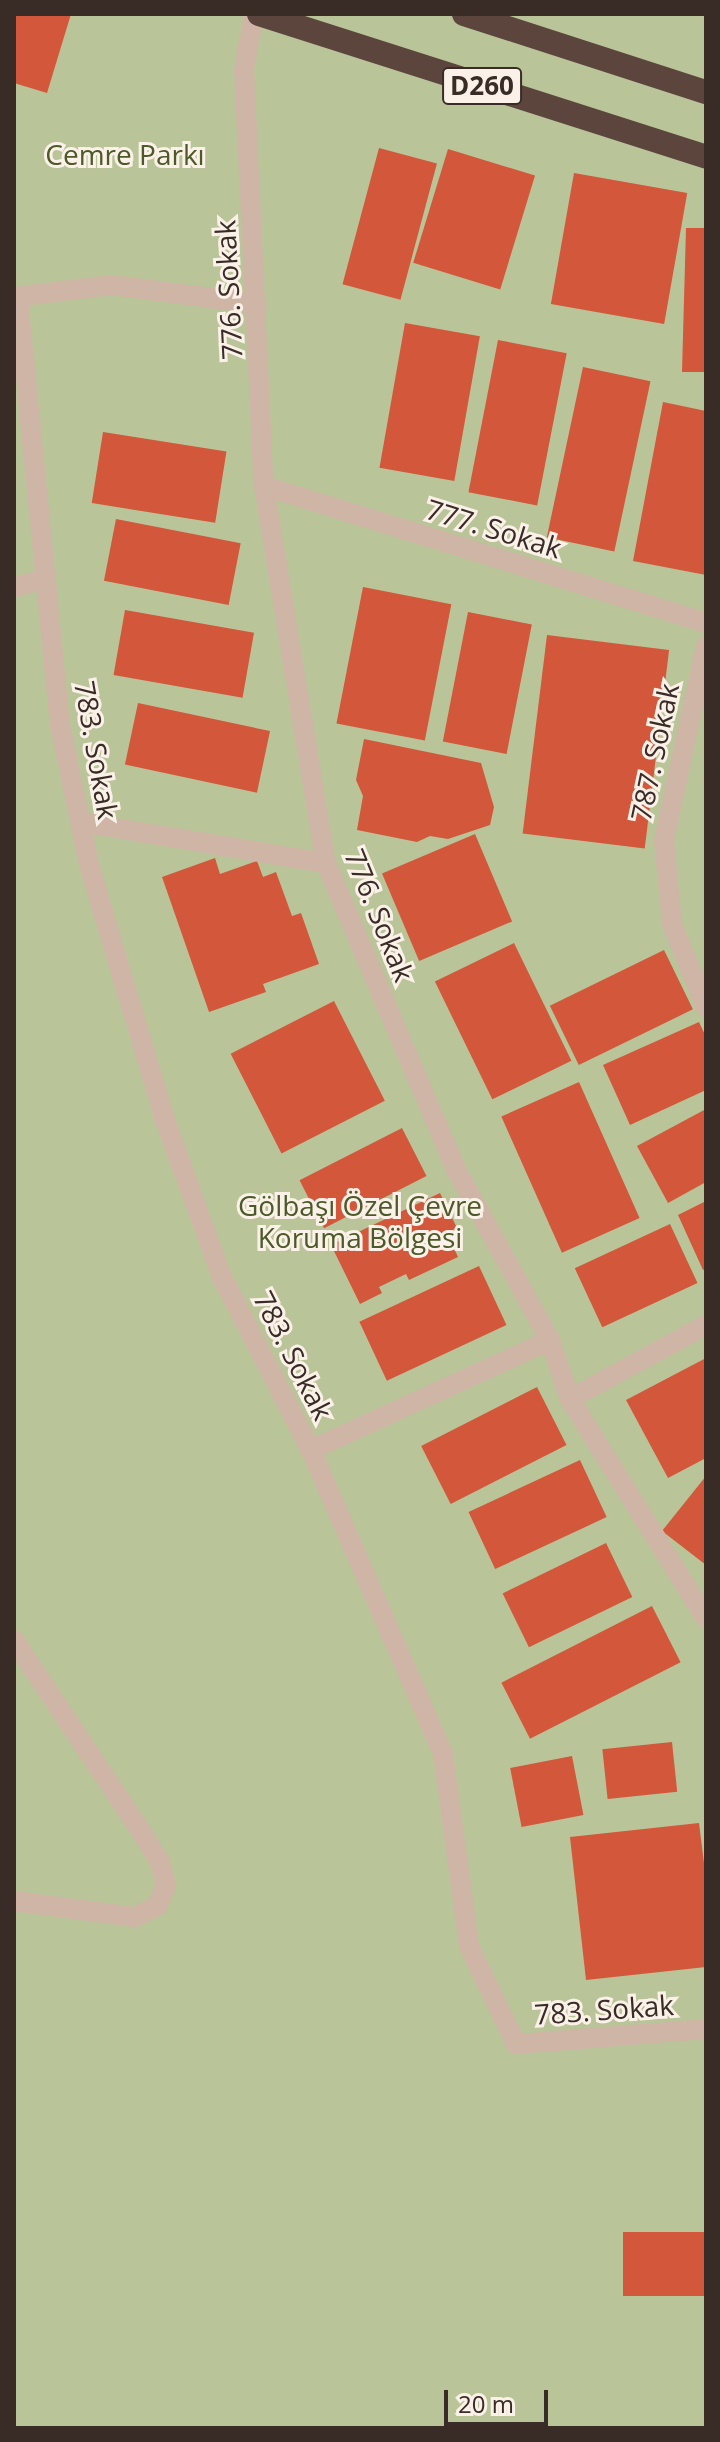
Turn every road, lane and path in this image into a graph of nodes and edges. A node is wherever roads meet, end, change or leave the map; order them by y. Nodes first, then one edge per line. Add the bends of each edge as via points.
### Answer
1 (256, 14) edge
2 (464, 14) edge
3 (706, 92) edge
4 (706, 157) edge
5 (16, 297) edge
6 (257, 304) junction
7 (264, 486) junction
8 (46, 579) junction
9 (14, 587) edge
10 (706, 623) edge
11 (706, 646) edge
12 (80, 822) junction
13 (326, 863) junction
14 (706, 1007) edge
15 (706, 1325) edge
16 (550, 1340) junction
17 (570, 1399) junction
18 (311, 1450) junction
19 (706, 1618) edge
20 (14, 1640) edge
21 (14, 1901) edge
22 (706, 2029) edge

1 - 4 highway, D260
1 - 6 street, 776. Sokak via 244,69
2 - 3 highway, D260
5 - 6 street via 112,285
5 - 8 street, 783. Sokak
6 - 7 street, 776. Sokak
7 - 10 street, 777. Sokak
7 - 13 street, 776. Sokak
8 - 9 street
8 - 12 street, 783. Sokak via 60,725
11 - 14 street, 787. Sokak via 664,840 672,924
12 - 13 street
12 - 18 street, 783. Sokak via 164,1117 217,1262
13 - 16 street, 776. Sokak via 457,1171
15 - 17 street
16 - 17 street, 776. Sokak
16 - 18 street
17 - 19 street, 776. Sokak
18 - 22 street, 783. Sokak via 443,1753 469,1946 516,2044
20 - 21 street via 152,1850 166,1885 157,1906 134,1917

